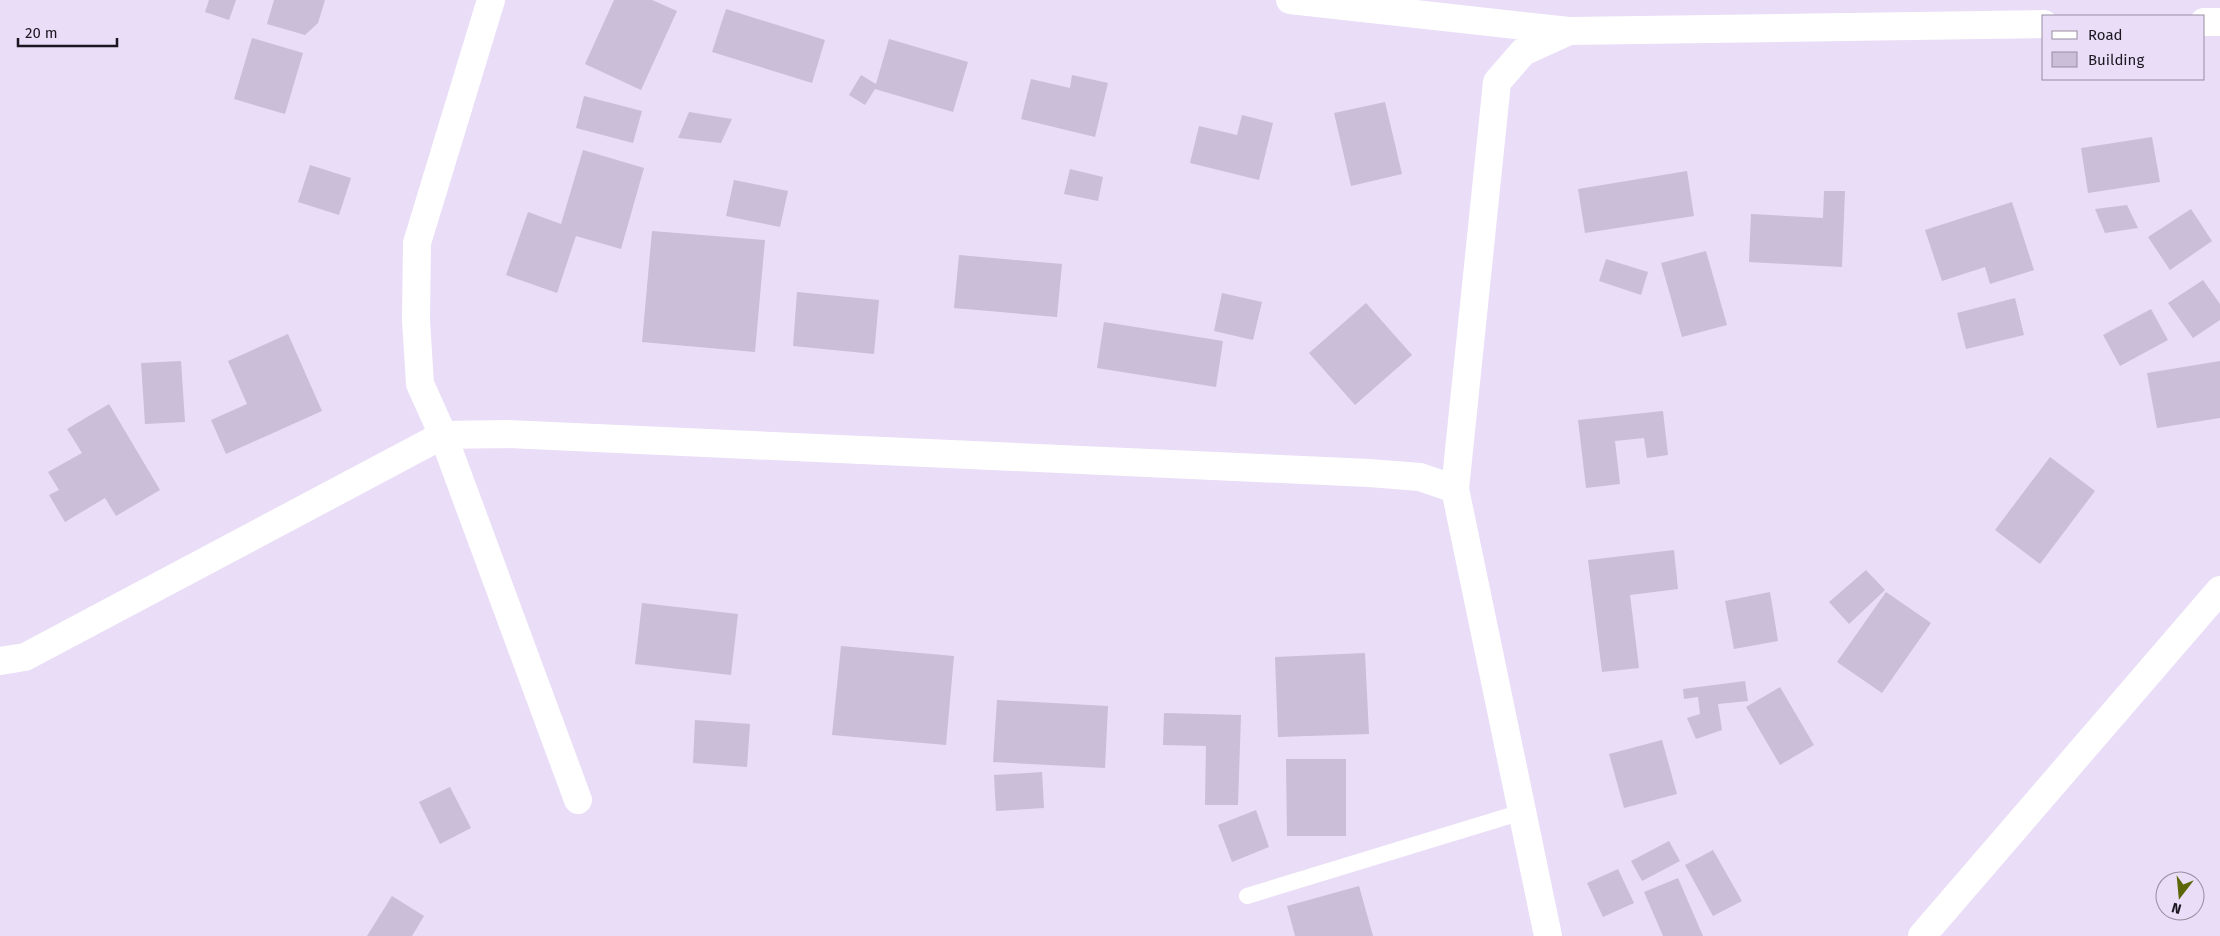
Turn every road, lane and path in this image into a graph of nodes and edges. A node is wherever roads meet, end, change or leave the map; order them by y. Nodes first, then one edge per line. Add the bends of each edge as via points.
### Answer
1 (491, 0) edge
2 (1290, 0) edge
3 (2205, 22) edge
4 (2220, 22) edge
5 (2042, 24) edge
6 (1569, 30) junction
7 (443, 435) junction
8 (1455, 488) junction
9 (2220, 590) edge
10 (0, 661) edge
11 (578, 800) dead end
12 (1522, 812) junction
13 (1247, 896) dead end
14 (1548, 936) edge
15 (1922, 936) edge

1 - 7 street via 417,242 416,320 420,384
2 - 6 street
3 - 4 street
5 - 6 street
6 - 8 street via 1523,52 1497,82
7 - 8 street via 507,434 1369,473 1420,478
7 - 10 street via 25,657
7 - 11 street
8 - 12 street
9 - 15 street
12 - 13 lane
12 - 14 street

